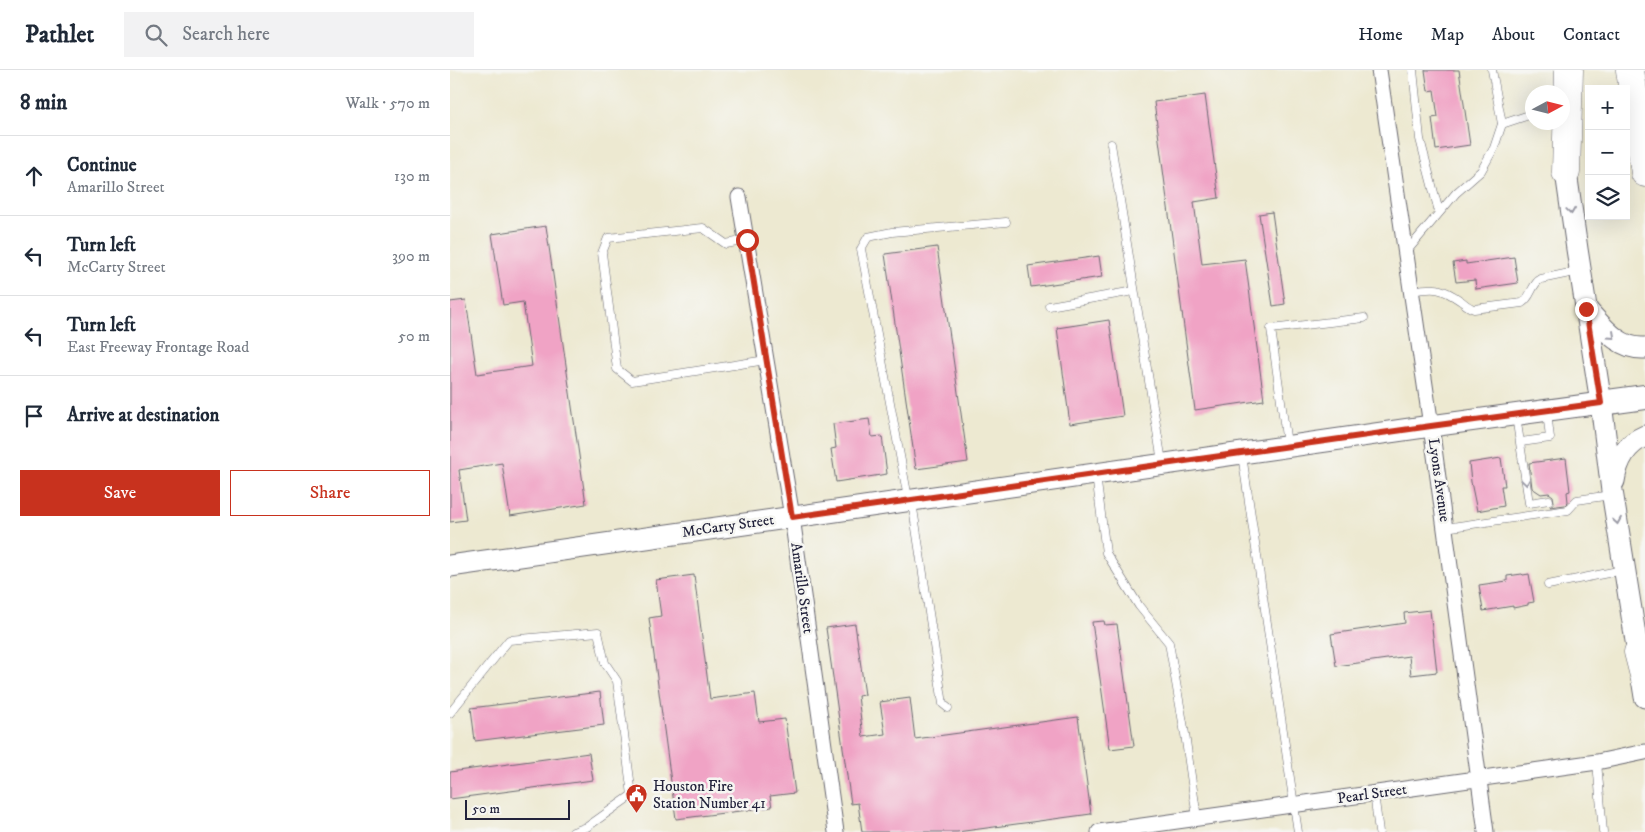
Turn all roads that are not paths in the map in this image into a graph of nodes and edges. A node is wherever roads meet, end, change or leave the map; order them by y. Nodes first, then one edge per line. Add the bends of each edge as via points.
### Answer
1 (1379, 70) edge
2 (1413, 70) edge
3 (1492, 70) edge
4 (1555, 70) edge
5 (1570, 70) edge
6 (1630, 70) edge
7 (1557, 85) edge
8 (1525, 116) edge
9 (1502, 124) junction
10 (1560, 130) edge
11 (1111, 144) dead end
12 (1566, 172) junction
13 (1645, 173) edge
14 (739, 197) dead end
15 (1439, 212) junction
16 (1006, 222) dead end
17 (747, 240) junction
18 (1406, 252) junction
19 (1580, 271) junction
20 (1134, 291) junction
21 (1411, 291) junction
22 (1049, 306) dead end
23 (1586, 309) junction
24 (1364, 318) dead end
25 (1645, 348) edge
26 (766, 360) junction
27 (1645, 397) edge
28 (1601, 403) junction
29 (1546, 410) junction
30 (1516, 414) junction
31 (1431, 426) junction
32 (1645, 436) edge
33 (1521, 442) junction
34 (1287, 446) junction
35 (1242, 453) junction
36 (1162, 464) junction
37 (1096, 474) junction
38 (1612, 493) junction
39 (1568, 498) dead end
40 (910, 500) junction
41 (1548, 500) dead end
42 (1577, 500) junction
43 (1529, 503) junction
44 (1531, 516) junction
45 (792, 517) junction
46 (1445, 528) junction
47 (450, 566) edge
48 (1625, 570) junction
49 (1548, 584) dead end
50 (1638, 652) junction
51 (1645, 679) edge
52 (1645, 697) edge
53 (948, 708) dead end
54 (450, 713) edge
55 (1645, 752) edge
56 (1597, 762) junction
57 (1479, 779) junction
58 (1374, 793) junction
59 (1294, 805) junction
60 (1197, 818) junction
61 (574, 832) edge
62 (836, 832) edge
63 (1099, 832) edge
64 (1298, 832) edge
65 (1379, 832) edge
66 (1486, 832) edge
67 (1604, 832) edge

1 - 18 street, Lyons Avenue
2 - 15 lane via 1420,139
3 - 9 lane
4 - 7 street
5 - 12 highway
6 - 13 highway
8 - 9 lane
9 - 15 lane via 1494,148 1480,171
10 - 12 street
11 - 20 lane
12 -> 19 main road
14 - 17 street, Amarillo Street
15 - 18 lane
16 - 40 lane via 892,232 868,237 861,249
17 - 26 street, Amarillo Street
17 - 26 lane via 726,244 703,228 608,238 602,253 617,369 632,381
18 - 21 street, Lyons Avenue
19 - 21 lane via 1537,281 1522,303 1474,309 1438,288
19 - 23 main road
20 - 22 lane
20 - 36 lane
21 - 31 street, Lyons Avenue
23 -> 25 main road via 1619,342
23 - 28 main road
24 - 34 lane via 1271,329
26 - 45 street, Amarillo Street
27 - 28 main road
28 - 29 main road, McCarty Street
28 - 38 main road
29 - 30 main road, McCarty Street
29 - 33 lane via 1550,438
30 - 31 main road, McCarty Street
30 - 33 lane
31 - 34 main road, McCarty Street
31 - 46 street, Lyons Avenue
32 - 38 main road via 1622,455
33 -> 43 lane
34 - 35 main road, McCarty Street
35 - 36 main road, McCarty Street
35 - 59 lane
36 - 37 main road, McCarty Street
37 - 40 main road, McCarty Street
37 - 60 lane via 1106,553 1139,606 1169,643
38 - 42 lane
38 -> 48 main road
39 - 42 lane
40 - 45 main road, McCarty Street
40 - 53 lane via 943,704
41 - 43 lane
42 - 44 lane via 1568,510
43 - 44 lane
44 - 46 lane
45 - 47 main road, McCarty Street
45 - 62 street, Amarillo Street
46 - 57 street, Lyons Avenue
48 - 49 lane
48 - 50 main road
50 - 51 highway
50 - 52 main road
54 - 61 lane via 509,640 598,632 605,662 617,681 632,795
55 - 56 street, Pearl Street
56 - 57 street, Pearl Street
56 - 67 lane
57 - 58 street, Pearl Street
57 - 66 street, Lyons Avenue
58 - 59 street, Pearl Street
58 - 65 lane
59 - 60 street, Pearl Street
59 - 64 lane
60 - 63 street, Pearl Street

